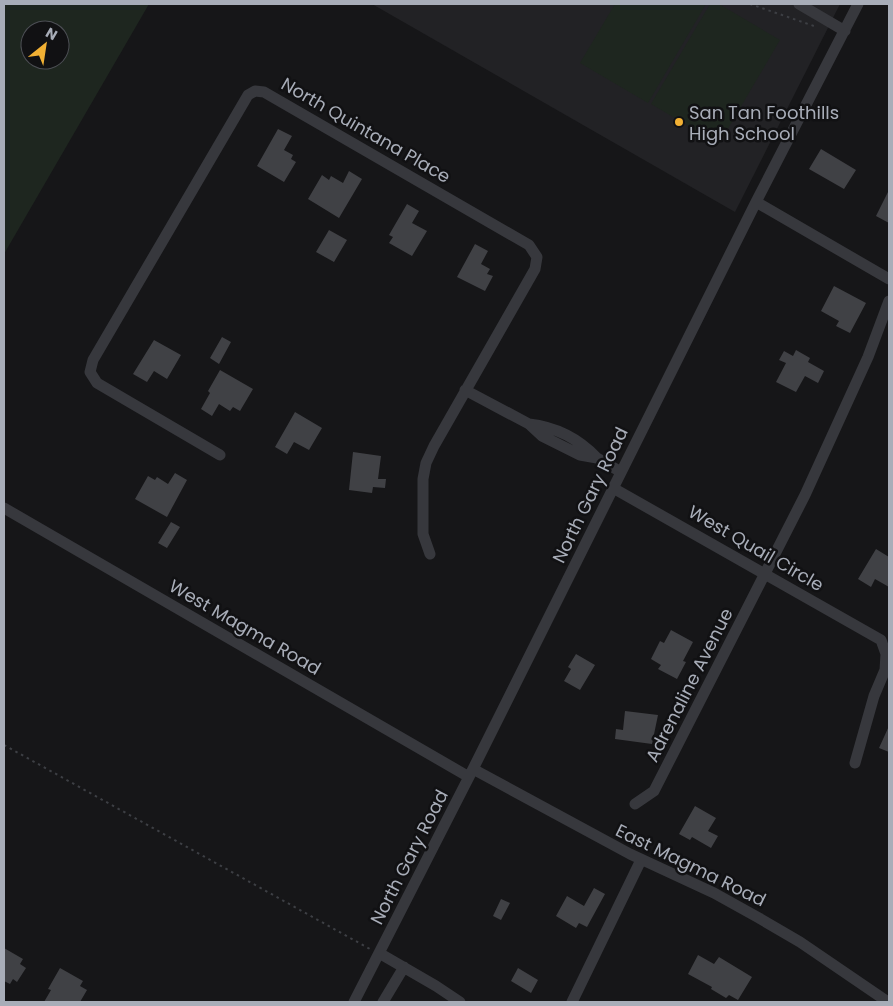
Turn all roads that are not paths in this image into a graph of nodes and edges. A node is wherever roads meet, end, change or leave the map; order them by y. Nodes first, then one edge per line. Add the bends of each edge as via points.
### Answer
1 (799, 4) edge
2 (858, 4) edge
3 (845, 30) junction
4 (756, 202) junction
5 (889, 279) edge
6 (889, 301) edge
7 (466, 390) junction
8 (220, 455) dead end
9 (621, 472) junction
10 (613, 488) junction
11 (4, 508) edge
12 (430, 554) dead end
13 (765, 574) junction
14 (855, 763) dead end
15 (471, 773) junction
16 (635, 804) dead end
17 (641, 860) junction
18 (379, 953) junction
19 (404, 967) junction
20 (354, 1002) edge
21 (383, 1002) edge
22 (460, 1002) edge
23 (572, 1002) edge
24 (888, 1002) edge

1 - 3 street
2 - 3 street, North Gary Road
3 - 4 street, North Gary Road
4 - 5 street
4 - 9 street, North Gary Road
6 - 13 street, Adrenaline Avenue via 844,411
7 - 8 street, North Quintana Place via 535,268 537,257 529,245 264,92 255,91 248,95 93,360 90,372 97,383
7 - 9 street via 529,424 542,436 580,454 597,458
7 - 12 street, North Quintana Place via 426,463 423,534
9 - 10 street, North Gary Road
10 - 13 street, West Quail Circle
10 - 15 street, North Gary Road
11 - 15 street, West Magma Road
13 - 14 street, West Quail Circle via 881,640 886,654 885,670
13 - 16 street, Adrenaline Avenue via 654,791
15 - 17 street, East Magma Road
15 - 18 street, North Gary Road
17 - 23 street
17 - 24 street, East Magma Road via 714,893 759,918
18 - 19 street
18 - 20 street, North Gary Road
19 - 21 street
19 - 22 street

